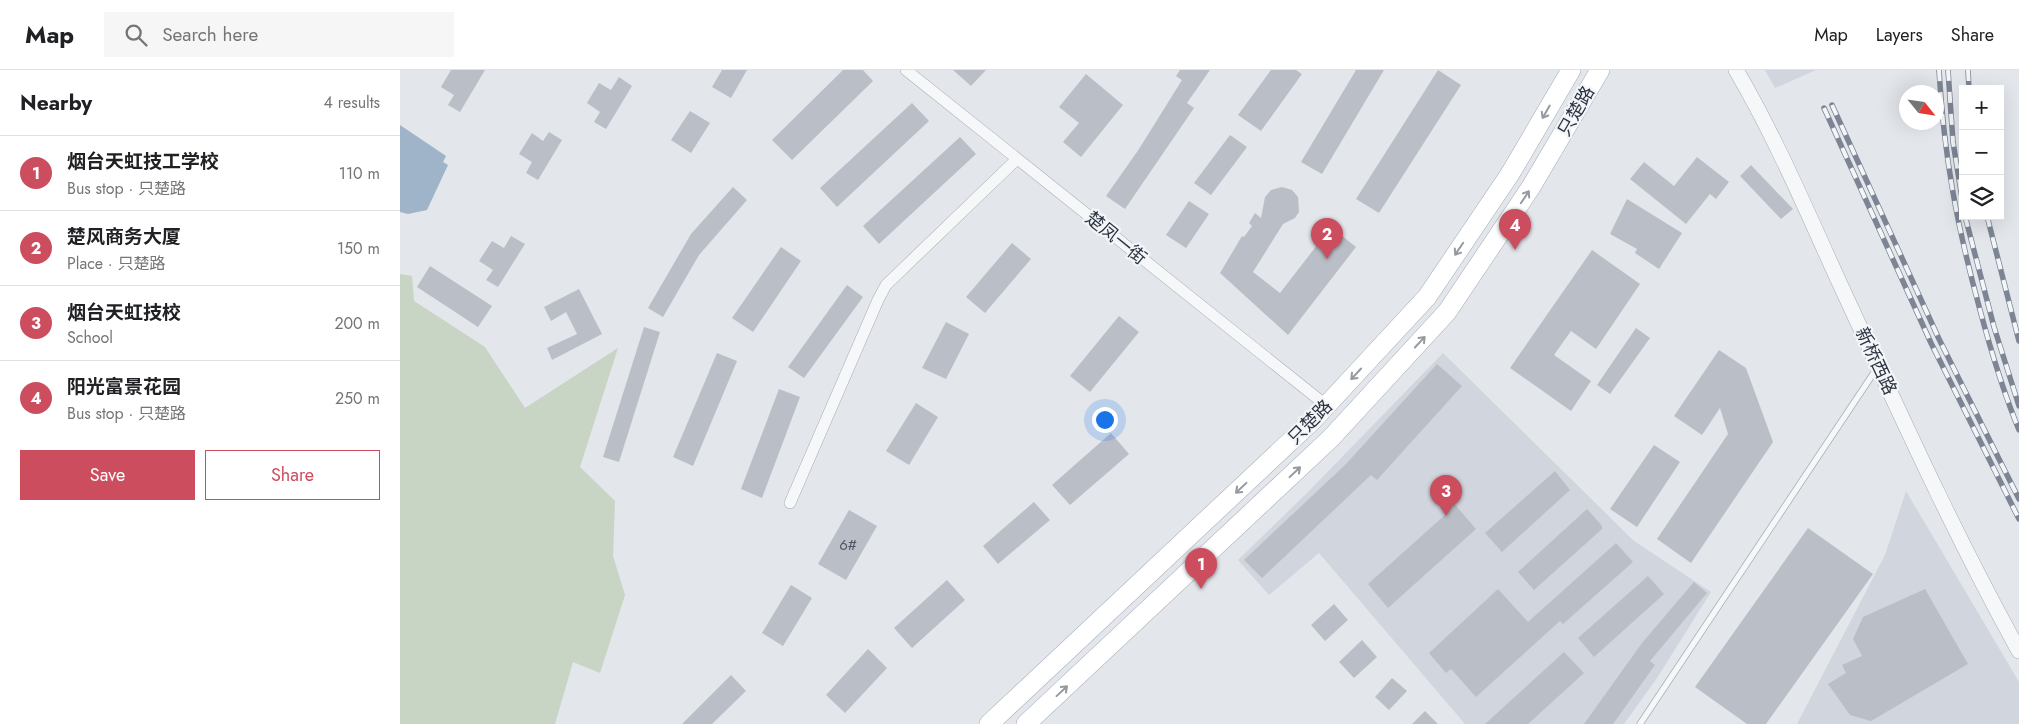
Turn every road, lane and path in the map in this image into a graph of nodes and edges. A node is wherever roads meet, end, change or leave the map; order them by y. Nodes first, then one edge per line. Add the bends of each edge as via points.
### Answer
1 (906, 70) edge
2 (1571, 70) edge
3 (1600, 70) edge
4 (1736, 70) edge
5 (1017, 159) junction
6 (1878, 366) junction
7 (1327, 406) junction
8 (790, 503) dead end
9 (2019, 651) edge
10 (989, 724) edge
11 (1026, 724) edge
12 (1640, 724) edge

1 - 5 street, 楚凤一街
2 -> 7 main road, 只楚路 via 1510,174 1428,297
11 -> 3 main road, 只楚路 via 1331,438 1447,312 1532,187
4 - 6 street, 新桥西路 via 1799,193
5 - 7 street, 楚凤一街
5 - 8 street via 886,285
6 - 9 street, 新桥西路
6 - 12 lane
7 -> 10 main road, 只楚路

